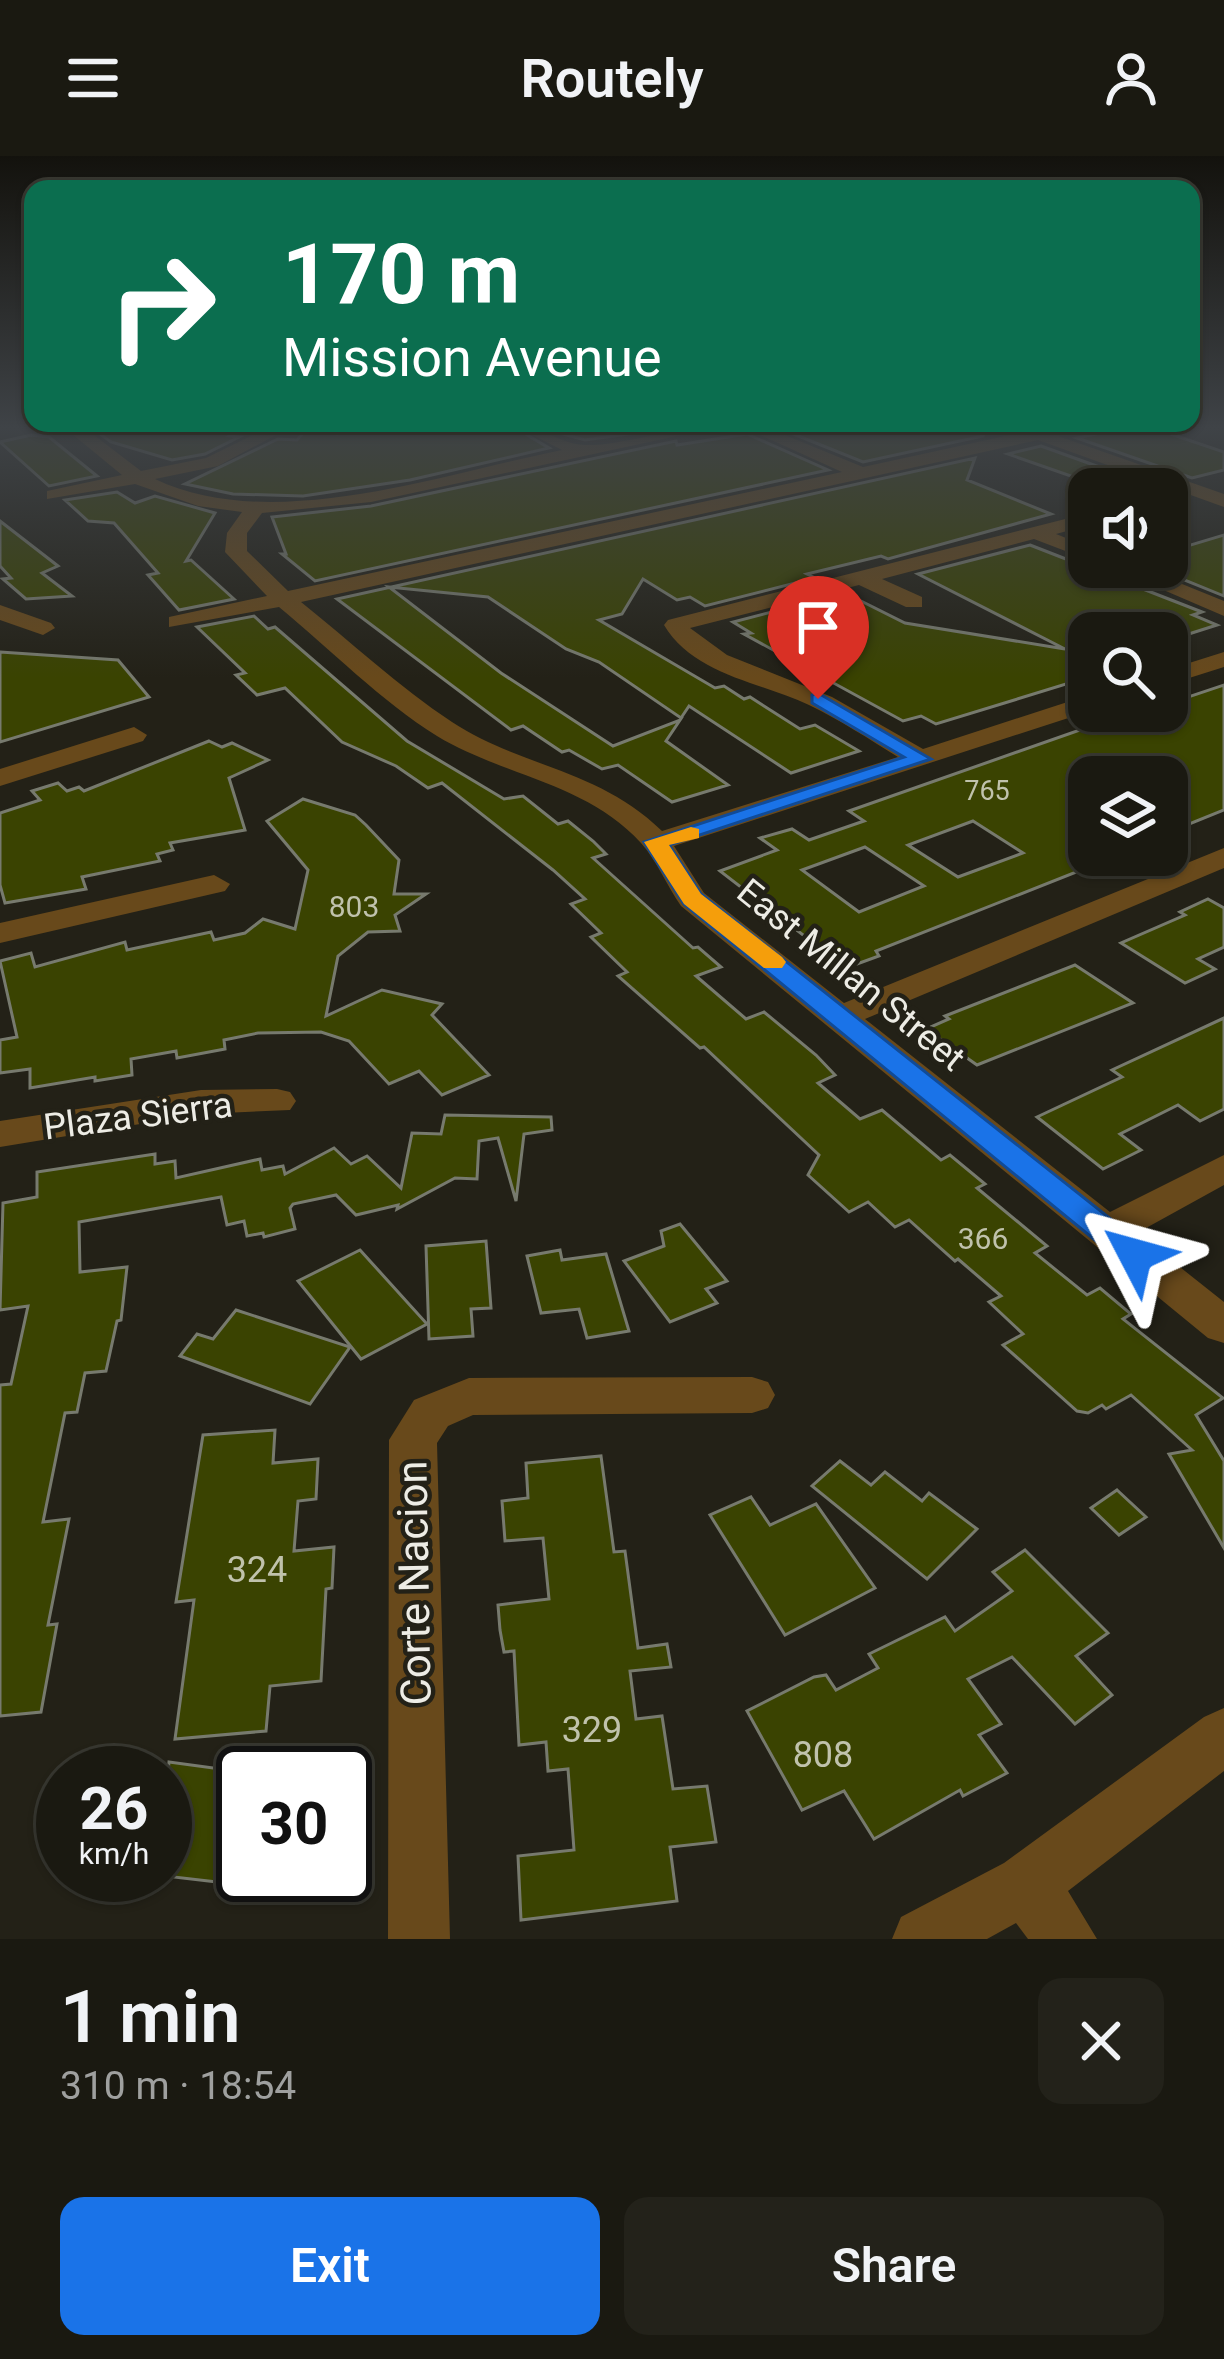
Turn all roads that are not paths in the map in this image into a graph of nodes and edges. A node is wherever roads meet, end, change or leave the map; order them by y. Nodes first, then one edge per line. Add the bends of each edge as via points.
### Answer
1 (254, 512) edge
2 (680, 512) edge
3 (1068, 525) edge
4 (1037, 533) junction
5 (1068, 546) edge
6 (860, 577) junction
7 (1172, 588) edge
8 (283, 599) junction
9 (914, 602) dead end
10 (1224, 609) edge
11 (0, 612) edge
12 (176, 622) dead end
13 (43, 628) dead end
14 (1224, 659) edge
15 (1188, 670) edge
16 (1068, 710) edge
17 (134, 735) dead end
18 (921, 759) junction
19 (0, 778) edge
20 (656, 842) junction
21 (1224, 857) edge
22 (214, 884) dead end
23 (0, 932) edge
24 (842, 1016) junction
25 (277, 1101) dead end
26 (0, 1134) edge
27 (1224, 1168) edge
28 (1106, 1232) junction
29 (1224, 1326) edge
30 (752, 1395) dead end
31 (1224, 1736) edge
32 (1026, 1886) junction
33 (419, 1939) edge
34 (923, 1939) edge
35 (1066, 1939) edge

1 - 8 street, East Millan Street via 236,552
2 - 8 street
3 - 4 street
4 - 5 street
4 - 6 street
6 - 9 street
6 - 18 street via 680,622 676,631
7 - 10 street
8 - 12 street
8 - 20 street, East Millan Street via 442,728 576,783
11 - 13 street
14 - 15 street
16 - 18 street
17 - 19 street
18 - 20 street
20 - 24 street, East Millan Street via 692,899
21 - 24 street
22 - 23 street
24 - 28 street, East Millan Street
25 - 26 street, Plaza Sierra via 201,1102
27 - 28 street
28 - 29 street, East Millan Street
30 - 33 street, Corte Nacion via 469,1397 431,1413 413,1440
31 - 32 street
32 - 34 street
32 - 35 street

